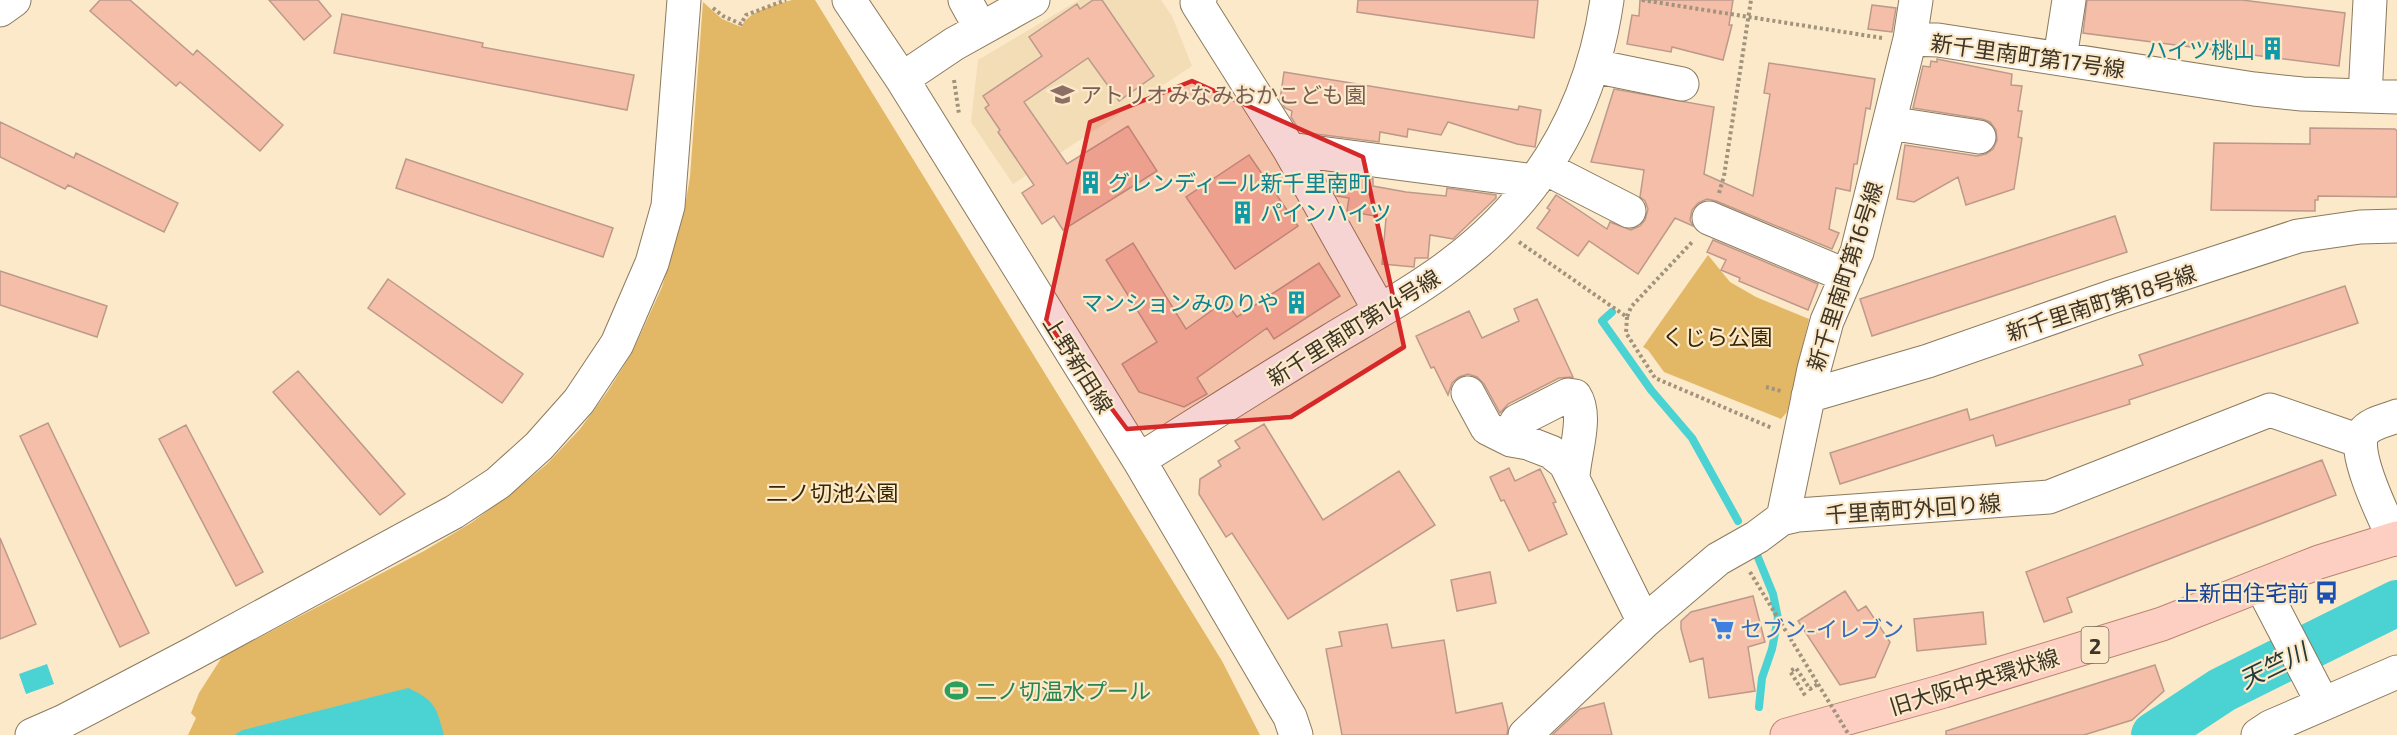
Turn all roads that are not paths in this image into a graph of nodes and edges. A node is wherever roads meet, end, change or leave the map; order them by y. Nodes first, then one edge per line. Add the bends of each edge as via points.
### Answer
1 (14, 0) edge
2 (849, 0) edge
3 (965, 0) edge
4 (1033, 0) edge
5 (1200, 0) edge
6 (1607, 0) edge
7 (1916, 0) edge
8 (2069, 0) edge
9 (2370, 0) edge
10 (697, 3) edge
11 (0, 10) edge
12 (981, 29) junction
13 (1910, 39) junction
14 (2060, 58) junction
15 (1593, 66) junction
16 (902, 79) junction
17 (1682, 84) dead end
18 (2365, 96) junction
19 (2397, 97) edge
20 (1889, 123) junction
21 (1978, 137) dead end
22 (1289, 149) junction
23 (1540, 175) junction
24 (1629, 212) dead end
25 (1709, 218) road end
26 (2397, 226) edge
27 (1847, 276) junction
28 (1380, 311) junction
29 (1468, 393) dead end
30 (1808, 396) junction
31 (2397, 416) edge
32 (2361, 441) junction
33 (1528, 443) junction
34 (1139, 459) junction
35 (1573, 477) junction
36 (1784, 518) junction
37 (2395, 539) edge
38 (2261, 585) junction
39 (1644, 622) junction
40 (2397, 672) edge
41 (2323, 704) junction
42 (32, 735) edge
43 (1296, 735) edge
44 (1524, 735) edge
45 (1787, 735) edge
46 (2258, 735) edge

1 - 11 street
2 - 16 street, 上野新田線
3 - 12 street
4 - 12 street
5 - 22 street via 1197,3
6 - 15 street, 新千里南町第14号線
7 - 13 street, 新千里南町第16号線
8 - 14 street
9 - 18 street
10 - 42 street via 668,206 652,263 617,344 579,401 539,446 498,483 454,512 192,654
12 - 16 street
13 - 14 street, 新千里南町第17号線
13 - 20 street, 新千里南町第16号線
14 - 18 street, 新千里南町第17号線 via 2254,89
15 - 17 street
15 - 23 street, 新千里南町第14号線 via 1573,119
16 - 34 street, 上野新田線
18 - 19 street, 新千里南町第17号線
20 - 21 street
20 - 27 street, 新千里南町第16号線 via 1857,252
22 - 23 street
22 - 28 street
23 - 24 street
23 - 28 street, 新千里南町第14号線 via 1496,226 1450,266
25 - 27 street
26 - 30 street, 新千里南町第18号線 via 2298,236 1928,361
27 - 30 street, 新千里南町第16号線 via 1824,331
28 - 34 street, 新千里南町第14号線
29 - 33 street via 1486,429
30 - 36 street, 新千里南町第16号線
31 - 32 street via 2366,429
32 - 36 street, 千里南町外回り線 via 2270,410 2049,497
32 - 37 street via 2363,462
33 - 35 street via 1559,457
33 - 35 street via 1515,427 1516,421 1561,397 1575,396 1581,420
34 - 43 street, 上野新田線 via 1290,717
35 - 39 street
36 - 39 street, 千里南町外回り線 via 1718,559
37 - 38 main road, 旧大阪中央環状線 / 2
38 - 41 street
38 - 45 main road, 旧大阪中央環状線 / 2 via 2162,624
39 - 44 street, 千里南町外回り線
40 - 41 street
41 - 46 street

